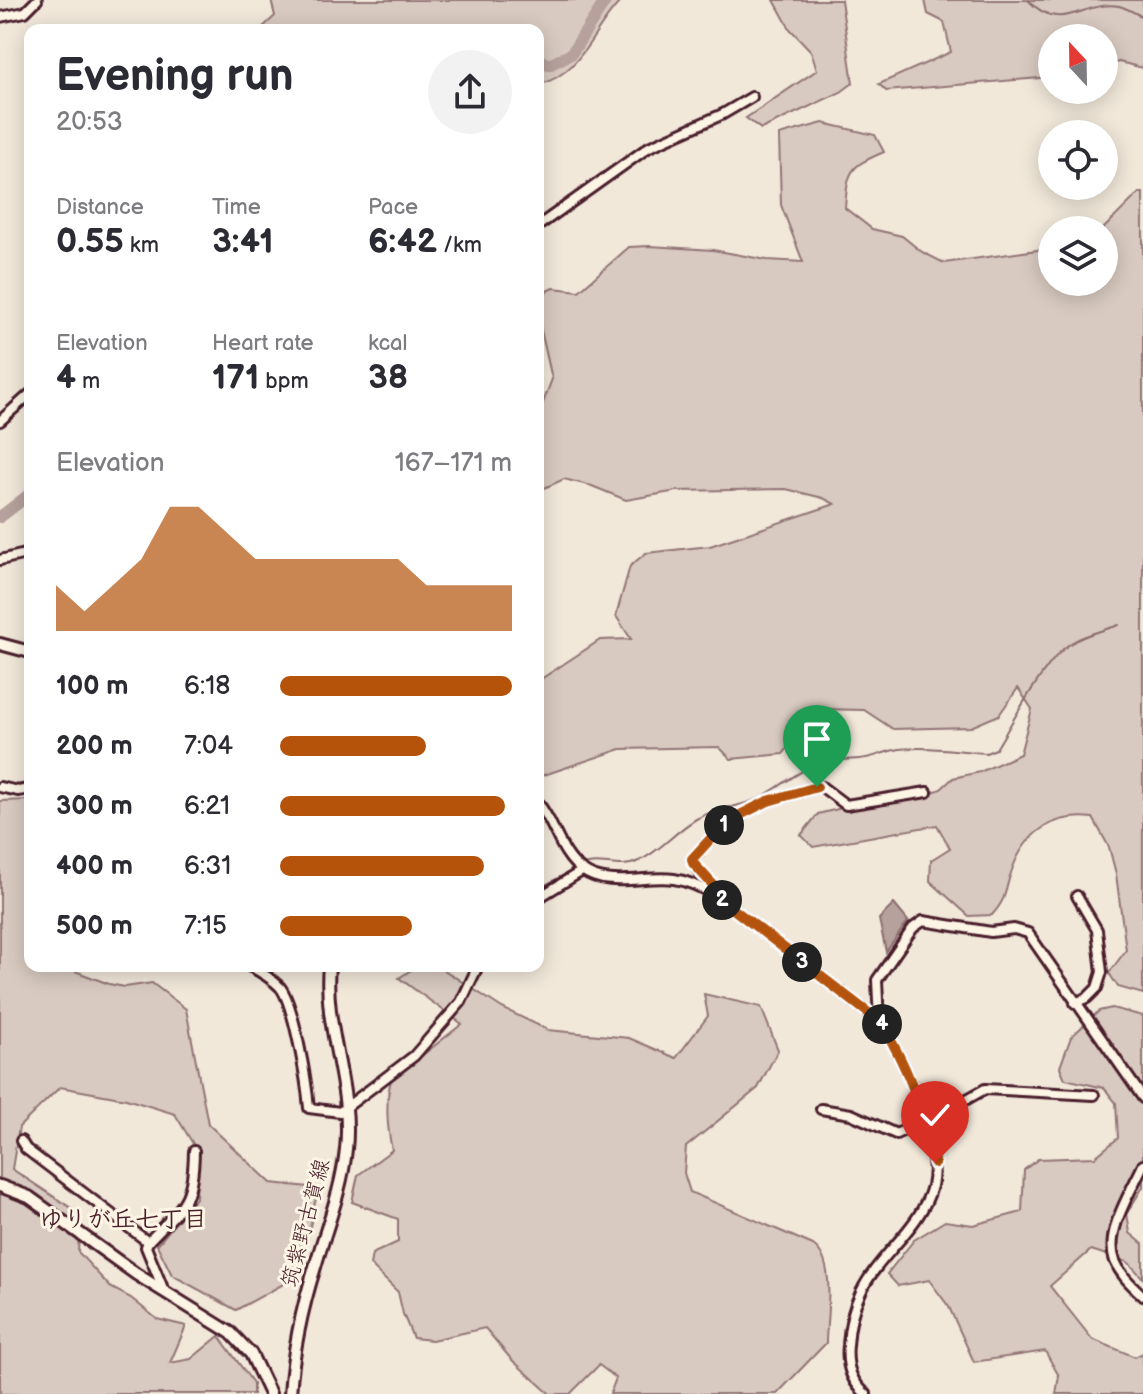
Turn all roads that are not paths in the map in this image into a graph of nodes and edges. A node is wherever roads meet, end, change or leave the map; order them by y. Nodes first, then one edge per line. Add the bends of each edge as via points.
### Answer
1 (37, 0) edge
2 (0, 17) edge
3 (752, 97) dead end
4 (544, 222) edge
5 (24, 399) edge
6 (0, 421) edge
7 (24, 554) edge
8 (0, 560) edge
9 (0, 644) edge
10 (24, 650) edge
11 (0, 787) edge
12 (24, 790) edge
13 (927, 792) dead end
14 (544, 811) edge
15 (582, 871) junction
16 (544, 894) edge
17 (715, 895) junction
18 (1077, 896) dead end
19 (258, 972) edge
20 (329, 972) edge
21 (475, 972) edge
22 (1075, 1003) junction
23 (879, 1021) junction
24 (1094, 1095) dead end
25 (1143, 1098) edge
26 (346, 1105) junction
27 (821, 1109) dead end
28 (925, 1121) junction
29 (21, 1141) dead end
30 (194, 1151) dead end
31 (1143, 1165) edge
32 (0, 1186) edge
33 (148, 1242) junction
34 (161, 1290) junction
35 (1143, 1296) edge
36 (270, 1394) edge
37 (290, 1394) edge
38 (866, 1394) edge

1 - 2 street via 25,12
3 - 4 street via 649,147
5 - 6 street
7 - 8 street
9 - 10 main road
11 - 12 street
13 - 17 street via 846,805 817,787 753,807 726,822 692,859 715,887
14 - 15 street
15 - 16 street
15 - 17 street via 599,879 675,879
17 - 23 street
18 - 22 street via 1097,930 1102,972 1097,988
19 - 26 street via 279,986 292,1013 309,1108 340,1112
20 - 26 main road, 筑紫野古賀線 via 328,999
21 - 26 street via 461,1002 414,1056
22 - 23 street via 1034,939 1022,930 991,932 923,921 877,980
22 - 25 street
23 - 28 street via 891,1037
24 - 28 street via 985,1089
26 - 37 main road, 筑紫野古賀線 via 342,1180 301,1322
27 - 28 street via 851,1114 896,1134
28 - 38 street via 935,1163 932,1187 908,1230 861,1290 854,1309 847,1359 851,1375
29 - 33 street
30 - 33 street via 191,1192
31 - 35 street via 1114,1233 1114,1258
32 - 34 main road via 29,1197
33 - 34 street
34 - 36 main road via 243,1344

